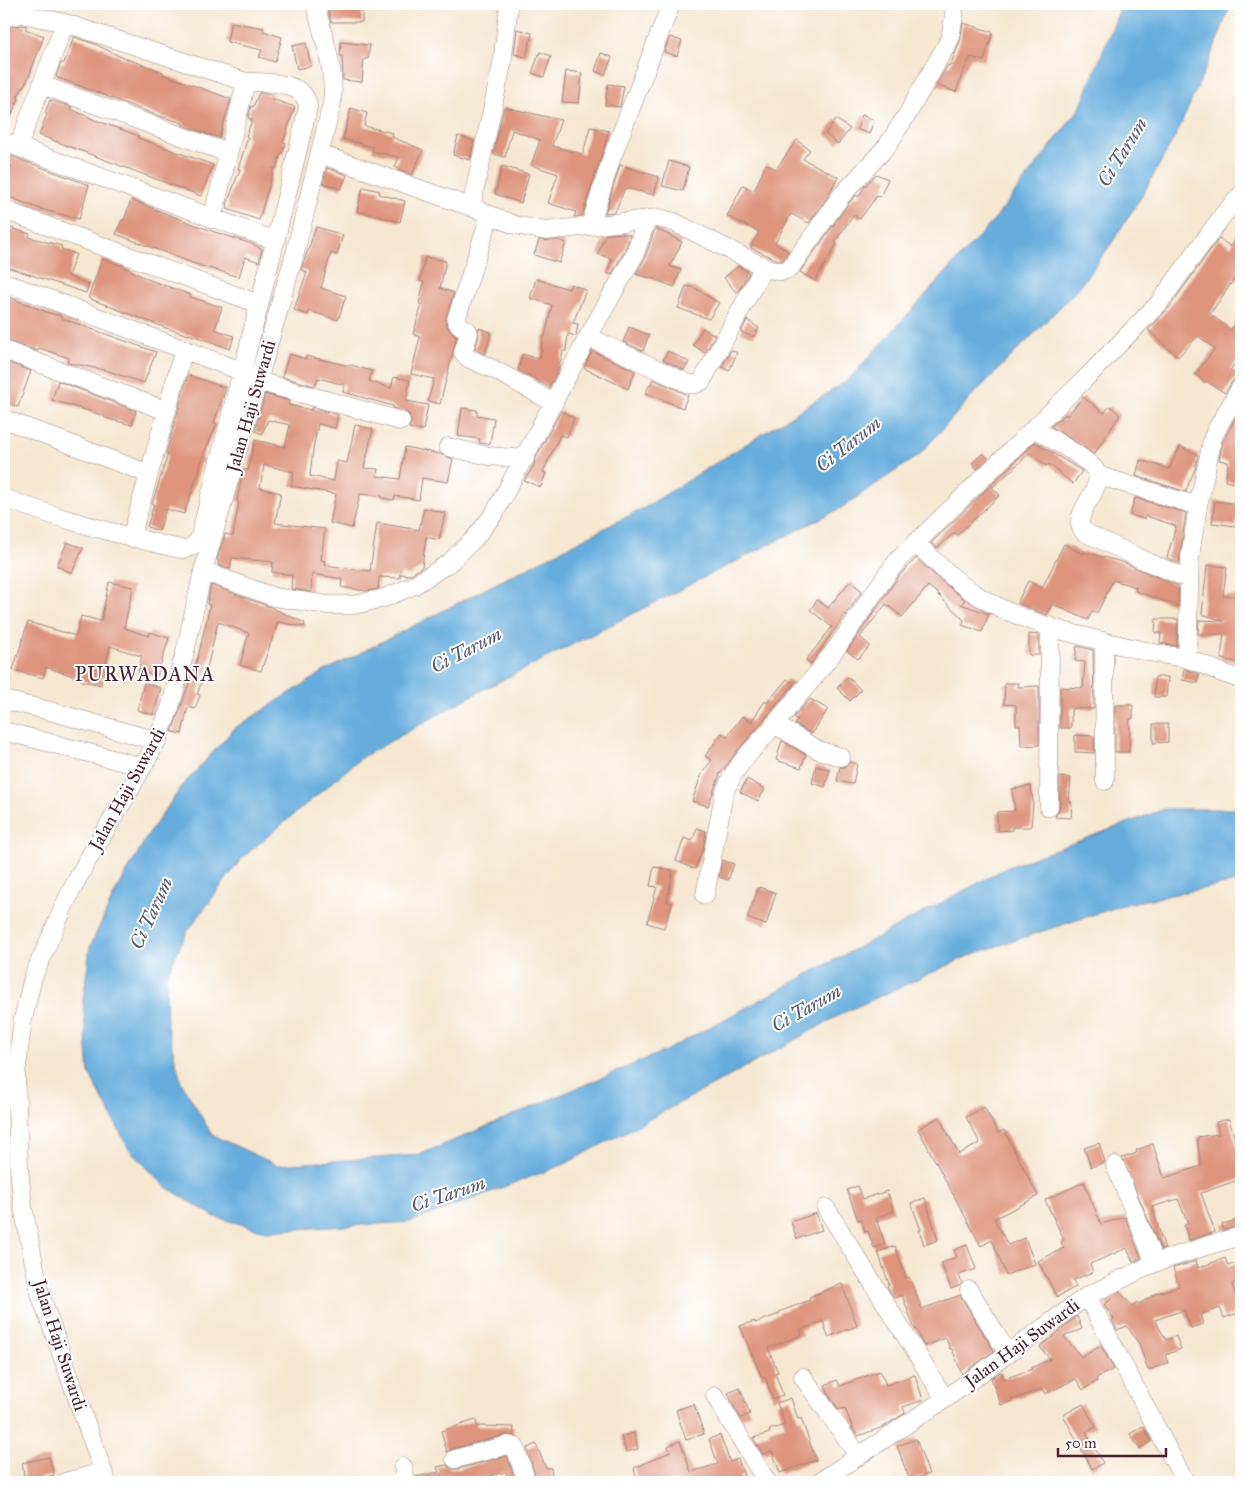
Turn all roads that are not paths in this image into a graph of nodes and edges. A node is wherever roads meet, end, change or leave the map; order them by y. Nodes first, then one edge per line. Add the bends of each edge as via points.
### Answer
1 (315, 4) edge
2 (509, 4) edge
3 (671, 4) edge
4 (954, 4) edge
5 (4, 18) edge
6 (66, 23) junction
7 (246, 82) junction
8 (42, 85) junction
9 (11, 145) edge
10 (228, 153) junction
11 (320, 154) junction
12 (1241, 195) edge
13 (471, 207) junction
14 (4, 210) edge
15 (490, 215) junction
16 (212, 219) junction
17 (647, 220) junction
18 (590, 226) junction
19 (276, 241) junction
20 (764, 267) junction
21 (4, 282) edge
22 (259, 304) junction
23 (588, 337) junction
24 (184, 349) junction
25 (4, 350) edge
26 (241, 371) junction
27 (257, 381) junction
28 (1241, 387) edge
29 (554, 403) junction
30 (167, 411) junction
31 (4, 419) edge
32 (401, 421) dead end
33 (1035, 429) junction
34 (448, 447) dead end
35 (525, 459) junction
36 (149, 474) junction
37 (1097, 475) junction
38 (4, 498) edge
39 (1198, 506) junction
40 (131, 538) junction
41 (916, 543) junction
42 (203, 571) junction
43 (1189, 579) junction
44 (1050, 626) junction
45 (1104, 642) junction
46 (1187, 659) junction
47 (1241, 679) edge
48 (4, 700) edge
49 (774, 724) junction
50 (4, 731) edge
51 (157, 741) junction
52 (841, 757) dead end
53 (143, 767) junction
54 (1105, 781) dead end
55 (1049, 807) dead end
56 (705, 895) dead end
57 (1115, 1165) dead end
58 (826, 1208) dead end
59 (1241, 1236) edge
60 (1155, 1263) junction
61 (969, 1290) dead end
62 (1088, 1296) junction
63 (1008, 1354) junction
64 (803, 1377) dead end
65 (715, 1396) dead end
66 (945, 1399) junction
67 (858, 1455) junction
68 (454, 1459) dead end
69 (105, 1477) edge
70 (65, 1482) edge
71 (527, 1482) edge
72 (767, 1482) edge
73 (819, 1482) edge
74 (1185, 1482) edge

1 - 11 street, Jalan Haji Suwardi via 334,90
2 - 13 street via 502,64
3 - 18 street via 612,157
4 - 20 street via 950,39 887,146 841,196 790,268 777,272
5 - 6 street via 22,14
6 - 7 street
6 - 8 street
7 - 10 street
7 - 19 street via 272,83 299,90 308,101
8 - 9 street
8 - 10 street
9 - 16 street
10 - 16 street
11 - 13 street
11 - 27 street, Jalan Haji Suwardi
12 - 33 street via 1158,303
13 - 15 street
14 - 22 street
15 - 18 street via 515,226 546,231
15 - 29 street via 456,320 469,333 463,352 468,358
16 - 19 street
17 - 18 street
17 - 20 street via 658,218 674,222
17 - 23 street via 634,256
19 - 22 street
20 - 23 street via 702,381 696,384 689,384
21 - 24 street
22 - 26 street
23 - 29 street
24 - 26 street
24 - 30 street
25 - 30 street
26 - 40 street via 199,540 186,550
27 - 32 street
27 - 42 street, Jalan Haji Suwardi
28 - 39 street via 1213,437
29 - 35 street
30 - 36 street
31 - 36 street
33 - 37 street via 1084,460
33 - 41 street
34 - 35 street via 489,456
35 - 42 street via 494,514 474,540 449,563 413,586 384,598 354,605 337,605 274,597
36 - 40 street
37 - 39 street
37 - 43 street via 1080,519 1080,529
38 - 40 street
39 - 43 street
41 - 44 street via 978,596
41 - 49 street via 880,582 835,650
42 - 51 street, Jalan Haji Suwardi via 178,681
43 - 46 street
44 - 45 street
44 - 55 street
45 - 46 street
45 - 54 street
46 - 47 street
48 - 51 street
49 - 52 street via 818,750
49 - 56 street via 729,781
50 - 53 street
51 - 53 street, Jalan Haji Suwardi
53 - 69 street, Jalan Haji Suwardi via 87,861 42,954 27,999 16,1074 23,1207 40,1294
57 - 60 street
58 - 66 street
59 - 60 street, Jalan Haji Suwardi
60 - 62 street, Jalan Haji Suwardi
61 - 63 street
62 - 63 street, Jalan Haji Suwardi
62 - 74 street
63 - 66 street, Jalan Haji Suwardi
64 - 67 street
65 - 72 street
66 - 67 street, Jalan Haji Suwardi
67 - 73 street, Jalan Haji Suwardi
68 - 71 street via 515,1447
69 - 70 street

